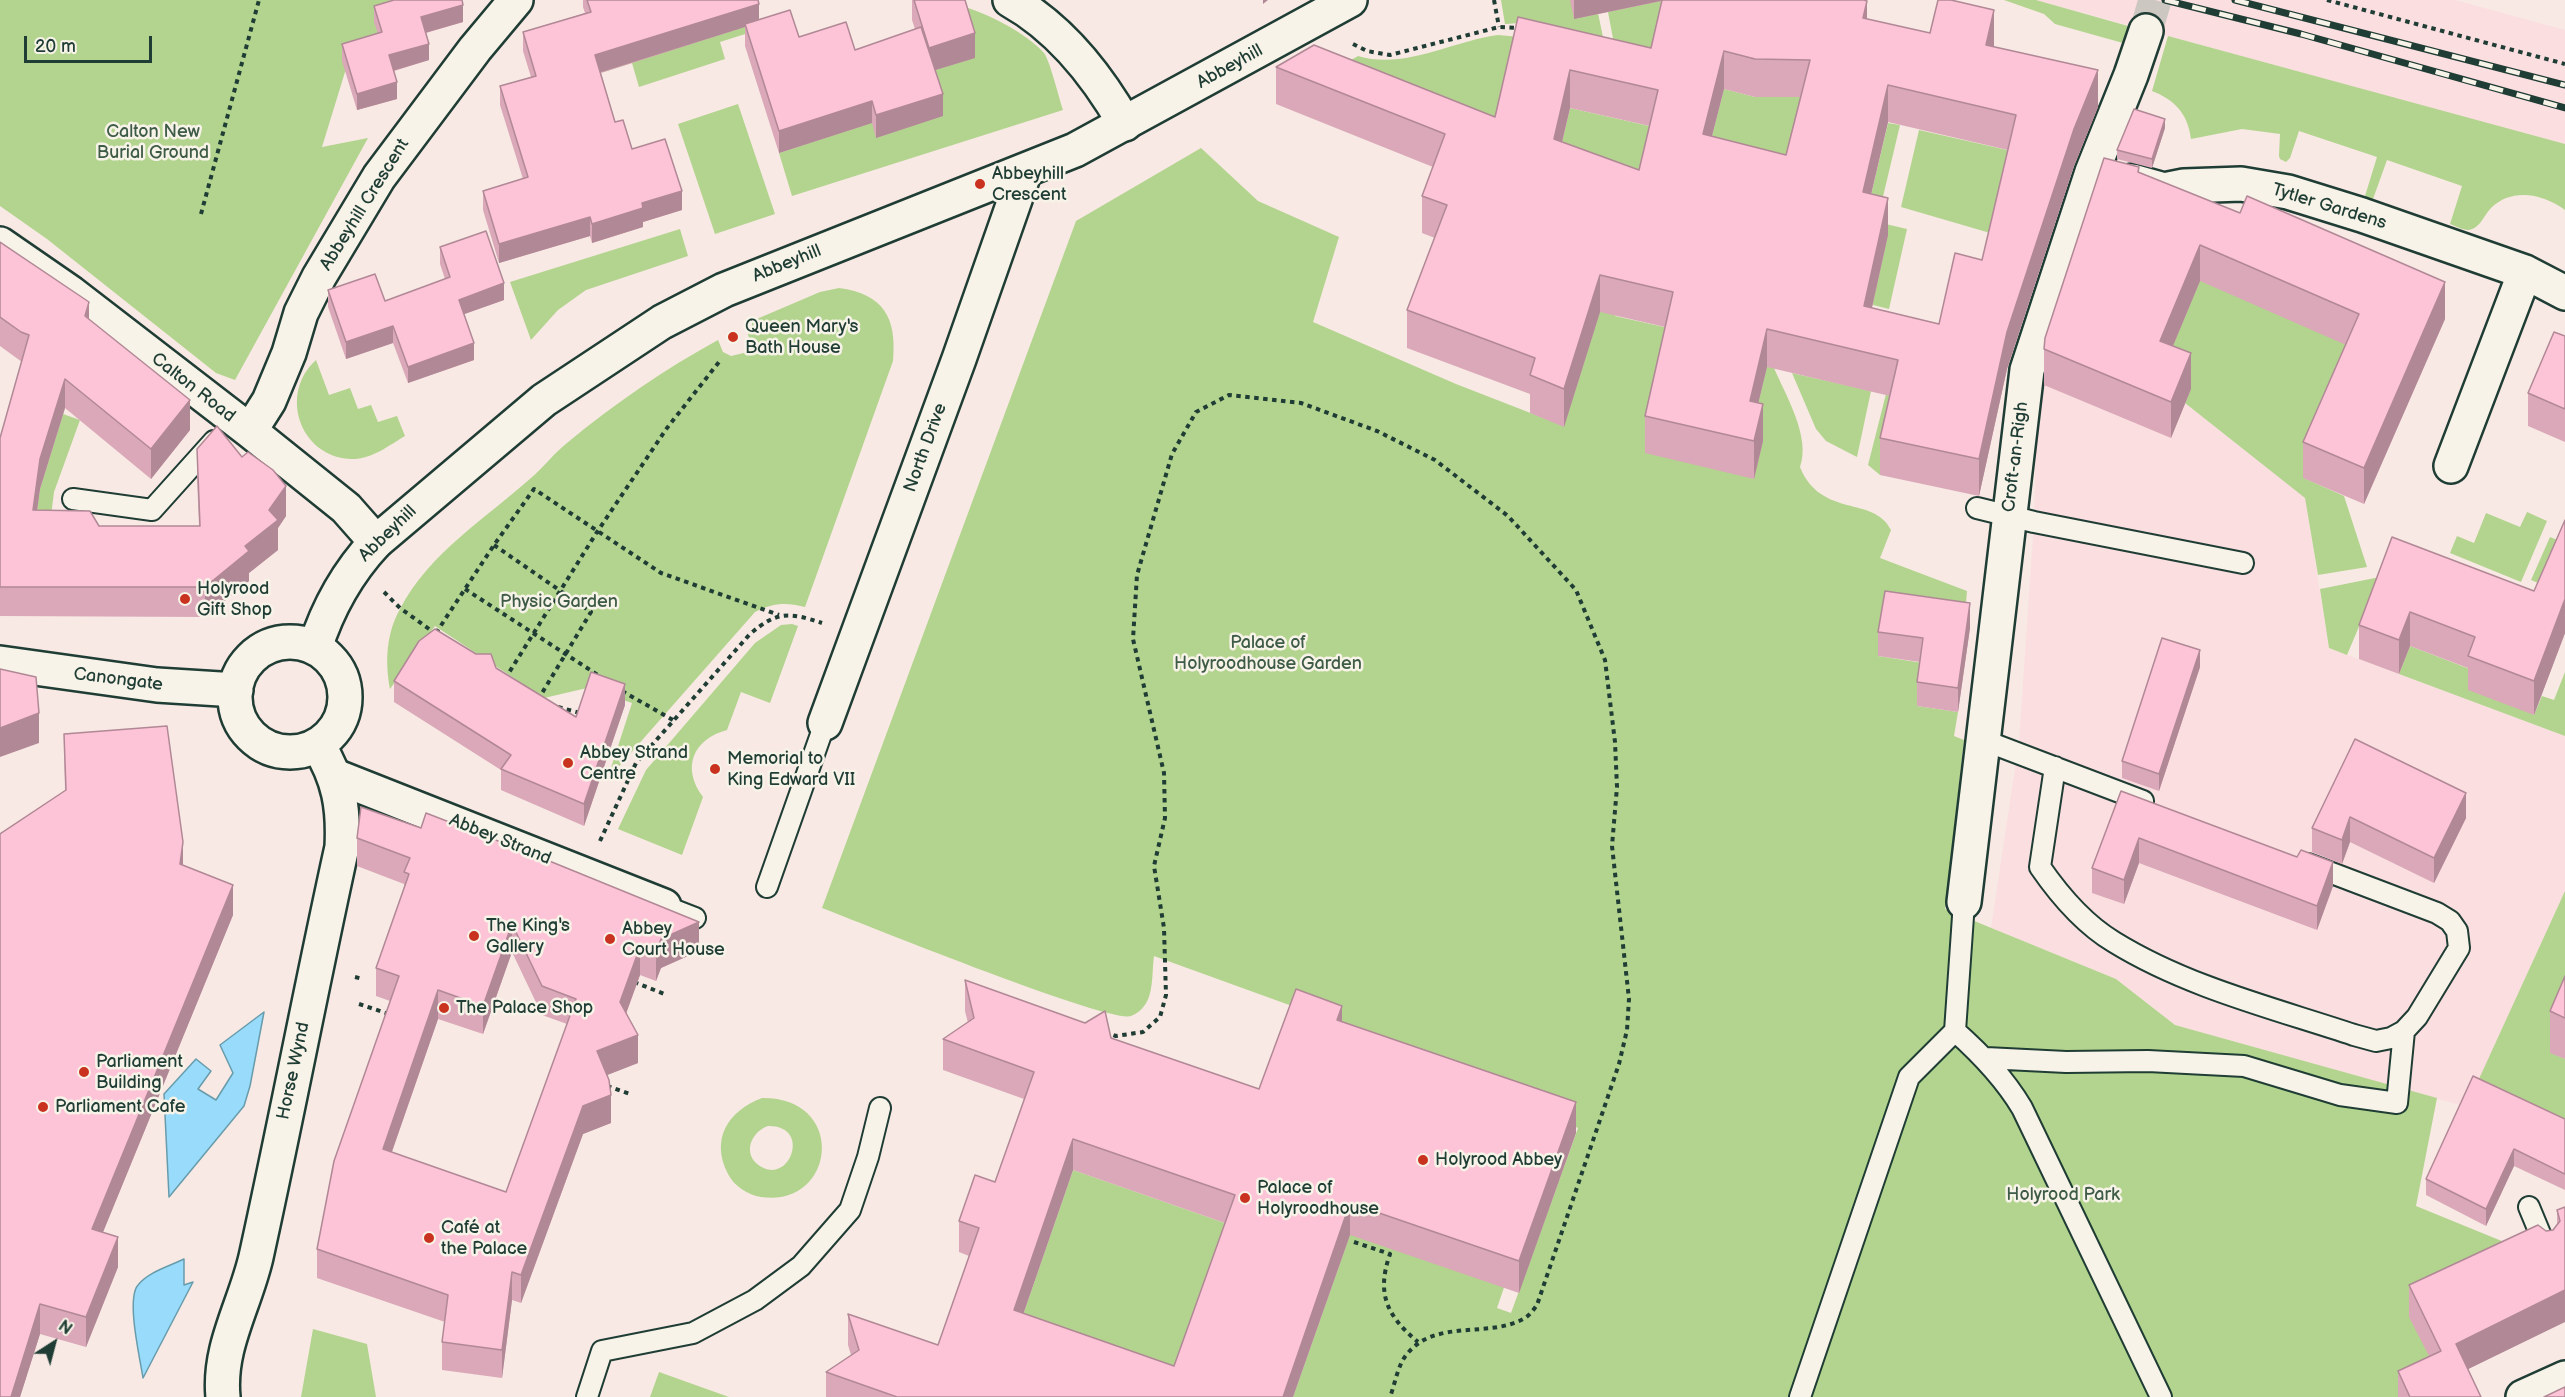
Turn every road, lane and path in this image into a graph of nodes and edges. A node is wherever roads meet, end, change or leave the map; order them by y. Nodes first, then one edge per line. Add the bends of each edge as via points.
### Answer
1 (260, 0) edge
2 (516, 0) edge
3 (1010, 0) edge
4 (1350, 0) edge
5 (1494, 0) edge
6 (2327, 0) edge
7 (1313, 22) junction
8 (1499, 27) junction
9 (1530, 28) edge
10 (2145, 30) tunnel mouth
11 (2565, 64) edge
12 (1125, 124) junction
13 (1025, 171) junction
14 (2092, 172) junction
15 (201, 214) dead end
16 (0, 244) edge
17 (2526, 272) junction
18 (2565, 293) edge
19 (719, 362) dead end
20 (242, 425) junction
21 (2451, 466) dead end
22 (74, 498) dead end
23 (1977, 508) dead end
24 (2009, 517) junction
25 (597, 532) junction
26 (494, 545) junction
27 (366, 553) junction
28 (2243, 563) dead end
29 (465, 589) junction
30 (560, 590) junction
31 (779, 615) junction
32 (534, 633) junction
33 (436, 634) junction
34 (857, 634) junction
35 (446, 640) edge
36 (315, 648) junction
37 (567, 654) junction
38 (0, 663) edge
39 (603, 678) edge
40 (505, 679) junction
41 (501, 684) edge
42 (513, 684) edge
43 (236, 690) junction
44 (621, 690) edge
45 (529, 695) edge
46 (537, 701) junction
47 (547, 704) edge
48 (556, 706) edge
49 (565, 709) junction
50 (563, 718) edge
51 (673, 720) junction
52 (579, 723) edge
53 (825, 723) joint
54 (1983, 740) junction
55 (318, 745) junction
56 (2055, 767) junction
57 (335, 776) junction
58 (2164, 809) edge
59 (2295, 859) edge
60 (587, 875) junction
61 (767, 887) dead end
62 (1964, 902) joint
63 (664, 906) joint
64 (695, 918) edge
65 (627, 979) edge
66 (667, 995) dead end
67 (358, 1004) dead end
68 (393, 1015) edge
69 (1097, 1029) edge
70 (1956, 1031) junction
71 (2404, 1032) junction
72 (1986, 1058) junction
73 (601, 1084) edge
74 (630, 1094) dead end
75 (880, 1108) dead end
76 (2529, 1207) dead end
77 (1353, 1242) edge
78 (2548, 1250) edge
79 (1419, 1342) junction
80 (2565, 1378) edge
81 (223, 1397) edge
82 (587, 1397) edge
83 (1390, 1397) edge
84 (1800, 1397) edge
85 (2161, 1397) edge
86 (2523, 1397) edge

1 - 15 path
2 - 20 street, Abbeyhill Crescent via 379,177 301,313 269,401
3 - 12 street via 1066,43 1091,71
4 - 7 street, Abbeyhill
5 - 8 path
6 - 11 path
7 - 8 path via 1367,51 1390,55
7 - 12 street, Abbeyhill
8 - 9 path
10 - 14 street, Croft-an-Righ via 2132,75
12 - 13 street, Abbeyhill
13 - 27 street, Abbeyhill via 724,290 662,322 544,400
13 - 34 street, North Drive
14 - 17 street, Tytler Gardens via 2164,190 2216,184 2275,189
14 - 24 street, Croft-an-Righ via 2020,359
16 - 20 street, Calton Road via 71,293
17 - 18 street, Tytler Gardens
17 - 21 street
19 - 25 path via 667,428
20 - 22 lane via 152,510
20 - 27 street, Calton Road via 346,508
23 - 24 lane
24 - 28 lane
24 - 54 street, Croft-an-Righ
25 - 26 path via 534,489
25 - 30 path
25 - 31 path via 661,573
26 - 29 path
26 - 30 path
27 - 33 path via 400,608
27 - 36 street, Abbeyhill via 333,602
29 - 32 path
29 - 33 path
30 - 32 path
30 - 37 path via 591,612
31 - 34 path via 802,616
31 - 51 path via 750,633
32 - 37 path
32 - 40 path
33 - 35 path
34 - 53 street, North Drive
36 - 43 street via 284,642 264,649 247,663
36 - 55 street via 338,670 345,691 339,722
37 - 39 path
37 - 46 path
38 - 43 street, Canongate via 157,686
40 - 41 path
40 - 42 path
43 - 55 street via 242,723 256,740 286,751
44 - 51 path
45 - 46 path
46 - 47 path
48 - 49 path
49 - 50 path
49 - 52 path via 582,713
51 - 60 path via 636,763
53 - 61 lane
54 - 56 lane
54 - 62 street, Croft-an-Righ
55 - 57 street, Horse Wynd
56 - 58 lane
56 - 71 lane via 2040,867 2081,916 2113,942 2196,982 2354,1035 2376,1041
57 - 60 street, Abbey Strand
57 - 81 street, Horse Wynd via 343,826 342,847 255,1259 220,1376
59 - 71 lane via 2437,913 2450,921 2457,932 2459,948 2418,1017
60 - 63 street, Abbey Strand
62 - 70 lane
63 - 64 lane
65 - 66 path
67 - 68 path
69 - 79 path via 1116,1035 1143,1032 1160,1017 1166,995 1164,928 1154,866 1165,818 1164,773 1133,639 1137,575 1172,454 1196,412 1229,395 1301,403 1377,431 1435,460 1508,516 1576,590 1605,660 1617,787 1612,846 1629,999 1619,1064 1537,1305 1527,1317 1510,1324 1447,1332
70 - 72 lane
70 - 84 lane via 1909,1077
71 - 72 lane via 2397,1103 2340,1095 2244,1066
72 - 85 lane via 2022,1108
73 - 74 path
75 - 82 lane via 850,1210 801,1266 755,1300 693,1333 602,1351
76 - 78 lane
77 - 79 path via 1390,1254 1382,1275 1385,1301 1398,1325
79 - 83 path via 1405,1356
80 - 86 street

